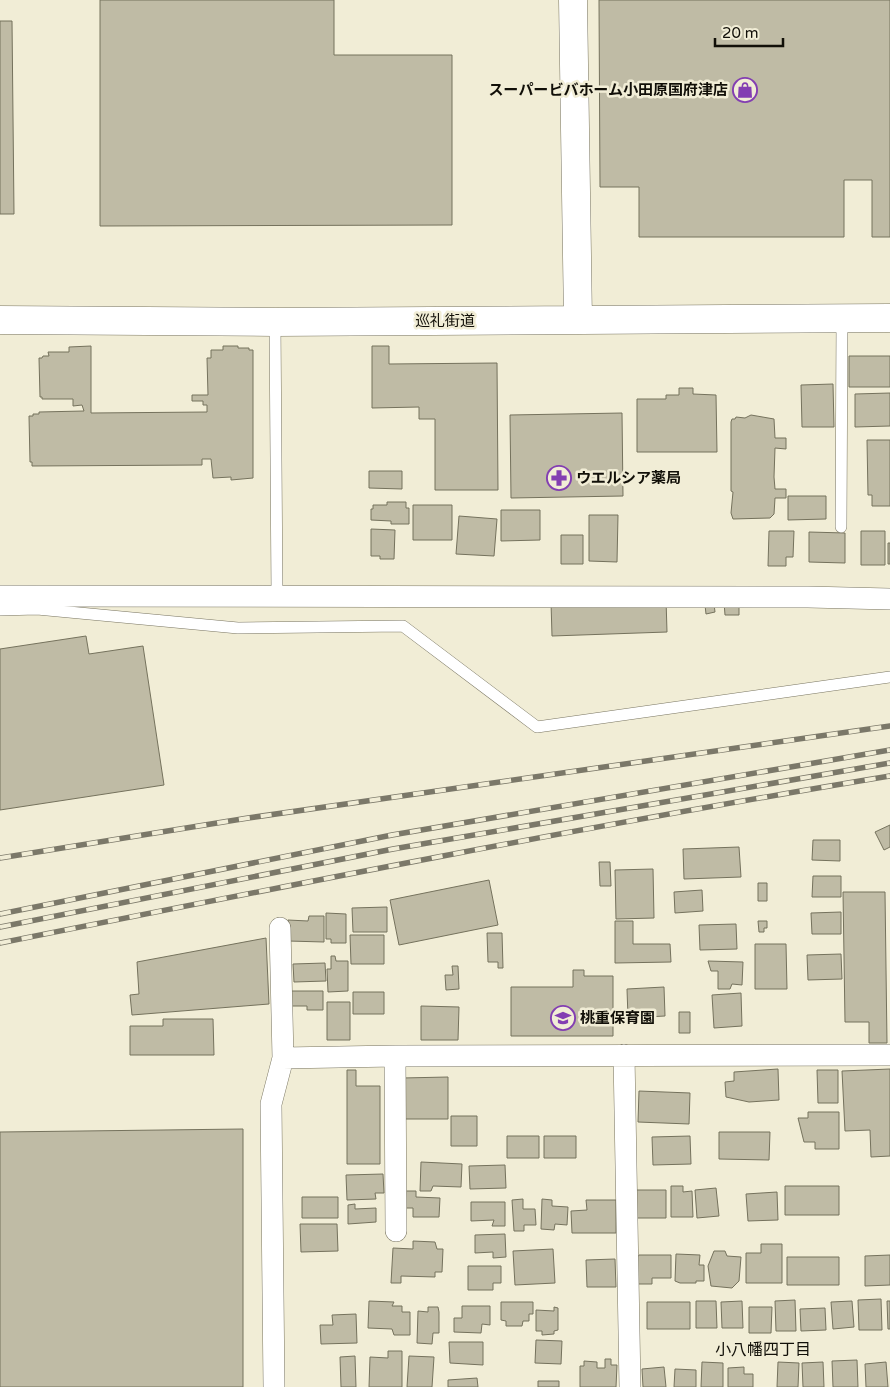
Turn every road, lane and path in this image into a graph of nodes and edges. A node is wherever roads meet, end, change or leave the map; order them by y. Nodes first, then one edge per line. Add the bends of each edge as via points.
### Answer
1 (573, 0) edge
2 (842, 318) junction
3 (890, 318) edge
4 (0, 320) edge
5 (578, 320) junction
6 (275, 322) junction
7 (841, 527) dead end
8 (277, 595) junction
9 (0, 596) edge
10 (890, 598) edge
11 (0, 610) edge
12 (890, 677) edge
13 (280, 928) dead end
14 (624, 1055) junction
15 (890, 1055) edge
16 (395, 1056) junction
17 (284, 1058) junction
18 (396, 1231) dead end
19 (274, 1387) edge
20 (630, 1387) edge

1 - 5 street
2 - 3 street, 巡礼街道
2 - 5 street, 巡礼街道
2 - 7 lane
4 - 6 street, 巡礼街道
5 - 6 street, 巡礼街道
6 - 8 lane
8 - 9 street
8 - 10 street
11 - 12 lane via 37,609 238,628 403,626 537,727
13 - 17 street
14 - 15 street
14 - 16 street
14 - 20 street
16 - 17 street
16 - 18 street
17 - 19 street via 271,1104

